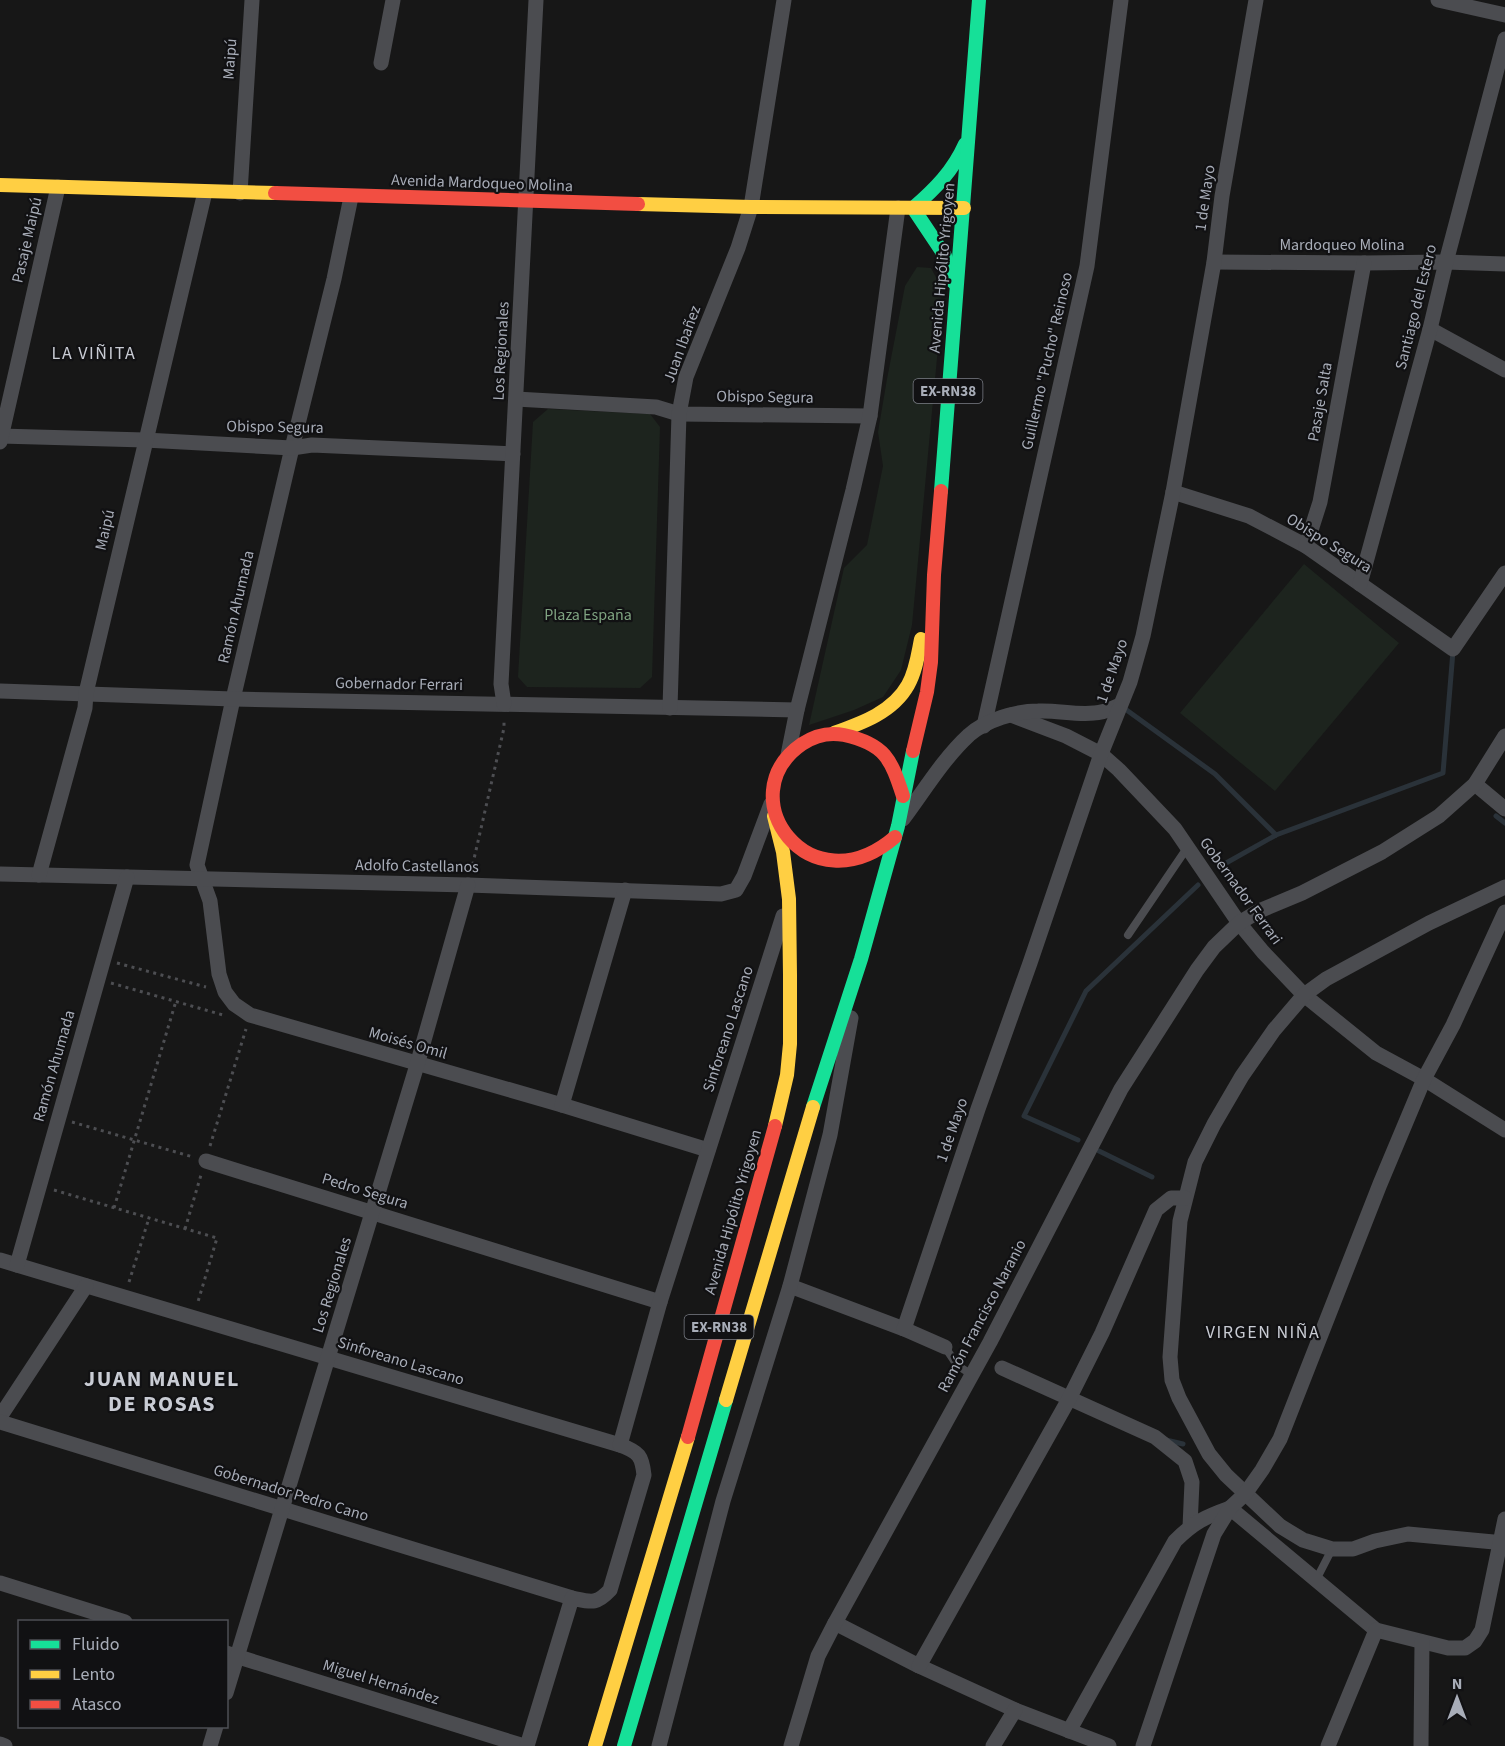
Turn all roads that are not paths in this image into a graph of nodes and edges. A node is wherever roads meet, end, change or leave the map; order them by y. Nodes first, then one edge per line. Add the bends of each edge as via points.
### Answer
1 (252, 0) edge
2 (393, 0) edge
3 (536, 0) edge
4 (784, 0) edge
5 (979, 0) edge
6 (1122, 0) edge
7 (1256, 0) edge
8 (1438, 0) edge
9 (1505, 15) edge
10 (1505, 39) edge
11 (381, 63) dead end
12 (970, 130) junction
13 (0, 185) edge
14 (58, 187) junction
15 (205, 192) junction
16 (240, 193) junction
17 (351, 196) junction
18 (527, 201) junction
19 (751, 207) junction
20 (905, 208) junction
21 (964, 208) junction
22 (1214, 262) junction
23 (1446, 262) junction
24 (1364, 263) junction
25 (1505, 264) edge
26 (956, 290) junction
27 (1430, 329) junction
28 (1505, 370) edge
29 (516, 399) junction
30 (679, 414) junction
31 (870, 416) junction
32 (0, 438) edge
33 (145, 440) junction
34 (292, 448) junction
35 (513, 454) junction
36 (1173, 492) junction
37 (1306, 546) junction
38 (1505, 573) edge
39 (934, 575) junction
40 (1360, 584) junction
41 (0, 691) edge
42 (86, 693) junction
43 (233, 699) junction
44 (504, 704) junction
45 (1120, 705) junction
46 (670, 708) junction
47 (797, 710) junction
48 (1011, 715) junction
49 (984, 726) junction
50 (834, 733) junction
51 (1505, 736) edge
52 (1101, 754) junction
53 (788, 755) junction
54 (1475, 784) junction
55 (903, 796) junction
56 (773, 809) junction
57 (1505, 809) edge
58 (896, 832) junction
59 (1187, 848) junction
60 (0, 874) edge
61 (39, 875) junction
62 (127, 877) junction
63 (203, 879) junction
64 (468, 885) junction
65 (1505, 887) edge
66 (625, 890) junction
67 (789, 899) junction
68 (1505, 912) edge
69 (1239, 922) junction
70 (1128, 935) dead end
71 (861, 958) junction
72 (1304, 995) junction
73 (250, 1015) joint
74 (417, 1065) junction
75 (1424, 1079) junction
76 (562, 1105) junction
77 (1505, 1130) edge
78 (708, 1150) junction
79 (206, 1161) road end
80 (1185, 1198) junction
81 (373, 1212) junction
82 (0, 1260) edge
83 (17, 1265) junction
84 (86, 1286) junction
85 (790, 1286) junction
86 (660, 1302) junction
87 (904, 1329) junction
88 (945, 1347) joint
89 (328, 1358) junction
90 (1002, 1368) dead end
91 (972, 1375) junction
92 (1069, 1399) junction
93 (0, 1417) edge
94 (0, 1422) edge
95 (620, 1445) junction
96 (1245, 1494) junction
97 (1230, 1508) junction
98 (282, 1509) junction
99 (1505, 1519) edge
100 (1190, 1527) junction
101 (1503, 1543) edge
102 (1332, 1549) junction
103 (1316, 1580) junction
104 (0, 1583) edge
105 (572, 1598) junction
106 (119, 1620) edge
107 (835, 1623) junction
108 (1376, 1630) junction
109 (1422, 1642) junction
110 (232, 1654) edge
111 (919, 1666) junction
112 (228, 1681) edge
113 (1015, 1710) junction
114 (215, 1728) edge
115 (1069, 1731) junction
116 (0, 1744) edge
117 (5, 1746) edge
118 (210, 1746) edge
119 (526, 1746) edge
120 (595, 1746) edge
121 (624, 1746) edge
122 (659, 1746) edge
123 (791, 1746) edge
124 (993, 1746) edge
125 (1108, 1746) edge
126 (1143, 1746) edge
127 (1328, 1746) edge
128 (1420, 1746) edge

1 - 16 street, Maipú
2 - 11 street
3 - 18 street, Los Regionales
4 - 19 street, Juan Ibañez
5 - 12 main road, Avenida Hipólito Yrigoyen / EX-RN38
6 - 49 street, Guillermo "Pucho" Reinoso via 1087,266
7 - 22 street, 1 de Mayo
8 - 9 street
10 - 23 street, Santiago del Estero
12 - 20 main road via 959,160 939,186
12 - 21 main road, Avenida Hipólito Yrigoyen / EX-RN38
13 - 14 main road, Avenida Mardoqueo Molina
14 - 15 main road, Avenida Mardoqueo Molina
14 - 32 street, Pasaje Maipú
15 - 16 main road, Avenida Mardoqueo Molina
15 - 33 street, Maipú
16 - 17 main road, Avenida Mardoqueo Molina
17 - 18 main road, Avenida Mardoqueo Molina
17 - 34 street, Ramón Ahumada
18 - 19 main road, Avenida Mardoqueo Molina
18 - 29 street, Los Regionales
19 - 20 main road, Avenida Mardoqueo Molina
19 - 30 street, Juan Ibañez via 686,377
20 - 21 main road, Avenida Mardoqueo Molina
20 - 26 main road via 945,256
20 - 31 street
21 - 26 main road, Avenida Hipólito Yrigoyen / EX-RN38
22 - 24 street, Mardoqueo Molina
22 - 36 street, 1 de Mayo
23 - 24 street, Mardoqueo Molina
23 - 25 street, Mardoqueo Molina
23 - 27 street, Santiago del Estero
24 - 37 street, Pasaje Salta via 1320,502
26 - 39 main road, Avenida Hipólito Yrigoyen / EX-RN38
27 - 28 street
27 - 40 street, Santiago del Estero
29 - 30 street, Obispo Segura via 656,406
29 - 35 street, Los Regionales
30 - 31 street, Obispo Segura
30 - 46 street, Juan Ibañez
31 - 47 street
32 - 33 street, Obispo Segura
33 - 34 street, Obispo Segura
33 - 42 street, Maipú
34 - 35 street, Obispo Segura via 312,445
34 - 43 street, Ramón Ahumada
35 - 44 street, Los Regionales via 501,684
36 - 37 street, Obispo Segura via 1249,516
36 - 45 street, 1 de Mayo via 1143,636
37 - 40 street, Obispo Segura
38 - 40 street, Obispo Segura via 1454,649
39 - 50 main road, Avenida Hipólito Yrigoyen / EX-RN38 via 917,660 908,685 893,704
39 - 55 main road, Avenida Hipólito Yrigoyen / EX-RN38 via 927,692
41 - 42 street, Gobernador Ferrari
42 - 43 street, Gobernador Ferrari
42 - 61 street, Maipú
43 - 44 street, Gobernador Ferrari
43 - 63 street, Ramón Ahumada via 197,865
44 - 46 street, Gobernador Ferrari
45 - 48 street via 1094,713 1035,711
45 - 52 street, 1 de Mayo
46 - 47 street, Gobernador Ferrari
47 - 53 street
48 - 49 street
48 - 52 street, Gobernador Ferrari
49 - 58 street via 970,734 950,756
50 - 53 main road, EX-RN38 via 813,737
50 - 55 main road, EX-RN38 via 869,742 884,754
51 - 54 street, Ramón Francisco Naranio
52 - 59 street, Gobernador Ferrari via 1175,829
52 - 87 street, 1 de Mayo
53 - 56 main road, EX-RN38 via 775,776
54 - 57 street
54 - 69 street, Ramón Francisco Naranio via 1439,816 1383,852
55 - 58 main road, EX-RN38
56 - 58 main road via 791,842 816,858 857,859 876,852
56 - 66 street, Adolfo Castellanos via 736,890 721,894
56 - 67 main road, Avenida Hipólito Yrigoyen / EX-RN38
58 - 71 main road, EX-RN38
59 - 69 street, Gobernador Ferrari
59 - 70 lane
60 - 61 street, Adolfo Castellanos
61 - 62 street, Adolfo Castellanos
62 - 63 street, Adolfo Castellanos
62 - 83 street, Ramón Ahumada
63 - 64 street, Adolfo Castellanos
63 - 73 street, Ramón Ahumada via 225,992
64 - 66 street, Adolfo Castellanos
64 - 74 street, Los Regionales
65 - 72 street via 1429,923
66 - 76 street
67 - 78 street, Sinforeano Lascano
67 - 120 main road, Avenida Hipólito Yrigoyen / EX-RN38 via 790,1044 780,1107 681,1462
68 - 75 street via 1454,1025
69 - 72 street, Gobernador Ferrari
69 - 91 street, Ramón Francisco Naranio via 1197,970 1121,1089
71 - 85 street via 830,1135
71 - 121 main road, EX-RN38 via 826,1063
72 - 75 street, Gobernador Ferrari via 1376,1053
72 - 80 street via 1242,1076 1195,1162
73 - 74 street, Moisés Omil
74 - 76 street, Moisés Omil
74 - 81 street, Los Regionales
75 - 77 street, Gobernador Ferrari
75 - 96 street via 1280,1438
76 - 78 street, Moisés Omil
78 - 86 street, Sinforeano Lascano
79 - 81 street, Pedro Segura
80 - 92 street via 1171,1198 1156,1210
80 - 96 street via 1172,1307 1172,1380 1209,1454
81 - 86 street, Pedro Segura
81 - 89 street, Los Regionales
82 - 83 street, Sinforeano Lascano
83 - 84 street, Sinforeano Lascano
84 - 89 street, Sinforeano Lascano
84 - 93 street
85 - 87 street
85 - 122 street via 723,1501
86 - 95 street, Sinforeano Lascano
87 - 88 street
88 - 91 lane via 957,1365
89 - 95 street, Sinforeano Lascano
89 - 98 street, Los Regionales
90 - 92 street
91 - 107 street, Ramón Francisco Naranio
92 - 100 street via 1155,1437 1185,1461 1192,1482
92 - 111 street
94 - 98 street, Gobernador Pedro Cano
95 - 105 street, Sinforeano Lascano via 634,1451 642,1461 644,1475 610,1590 601,1600
96 - 97 street
96 - 102 street via 1280,1526 1304,1540
97 - 100 street
97 - 103 street
97 - 126 street via 1214,1534
98 - 105 street, Gobernador Pedro Cano
98 - 110 street, Los Regionales
99 - 101 street
100 - 115 street via 1175,1541
101 - 102 street via 1408,1534 1353,1549
101 - 109 street via 1482,1630 1475,1641 1465,1648
102 - 103 lane
103 - 108 street
104 - 106 street
105 - 119 street
107 - 111 street
107 - 123 street, Ramón Francisco Naranio via 818,1656
108 - 109 street
108 - 127 street
109 - 128 street
110 - 112 street, Los Regionales
110 - 119 street, Miguel Hernández
111 - 113 street
113 - 115 street
113 - 124 street
114 - 118 street
115 - 125 street
116 - 117 street

